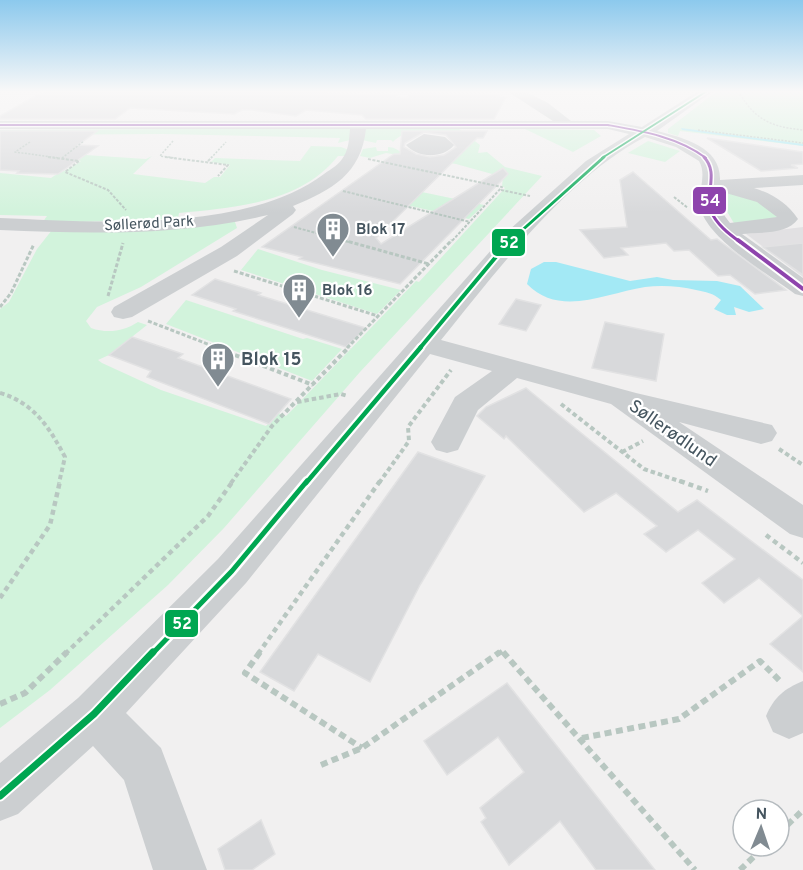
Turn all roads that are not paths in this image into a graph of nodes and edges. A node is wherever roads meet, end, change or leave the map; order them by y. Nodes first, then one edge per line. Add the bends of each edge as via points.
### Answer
1 (636, 131) edge
2 (358, 132) edge
3 (635, 132) edge
4 (638, 132) edge
5 (0, 138) edge
6 (225, 142) road end
7 (803, 180) edge
8 (710, 182) junction
9 (295, 201) junction
10 (0, 224) edge
11 (726, 229) junction
12 (515, 235) junction
13 (803, 289) edge
14 (123, 312) road end
15 (424, 344) junction
16 (511, 367) junction
17 (621, 397) junction
18 (761, 433) dead end
19 (447, 442) dead end
20 (803, 524) edge
21 (94, 714) junction
22 (0, 796) edge
23 (180, 870) edge

1 - 12 street
2 - 9 street, Søllerød Park via 355,147 338,174
3 - 12 street via 575,163 519,219 513,230
4 - 8 street via 699,153 711,166
5 - 6 street
7 - 8 street
8 - 11 street via 714,217
8 - 11 street via 752,192 788,219 780,224
9 - 10 street, Søllerød Park via 226,218 184,223
9 - 14 street, Søllerød Park via 273,222
11 - 13 street
12 - 15 street
15 - 16 street, Søllerødlund
15 - 21 street via 232,571
16 - 17 street, Søllerødlund
16 - 19 street via 466,404
17 - 18 street
17 - 20 street, Søllerødlund
21 - 22 street
21 - 23 street via 144,765

